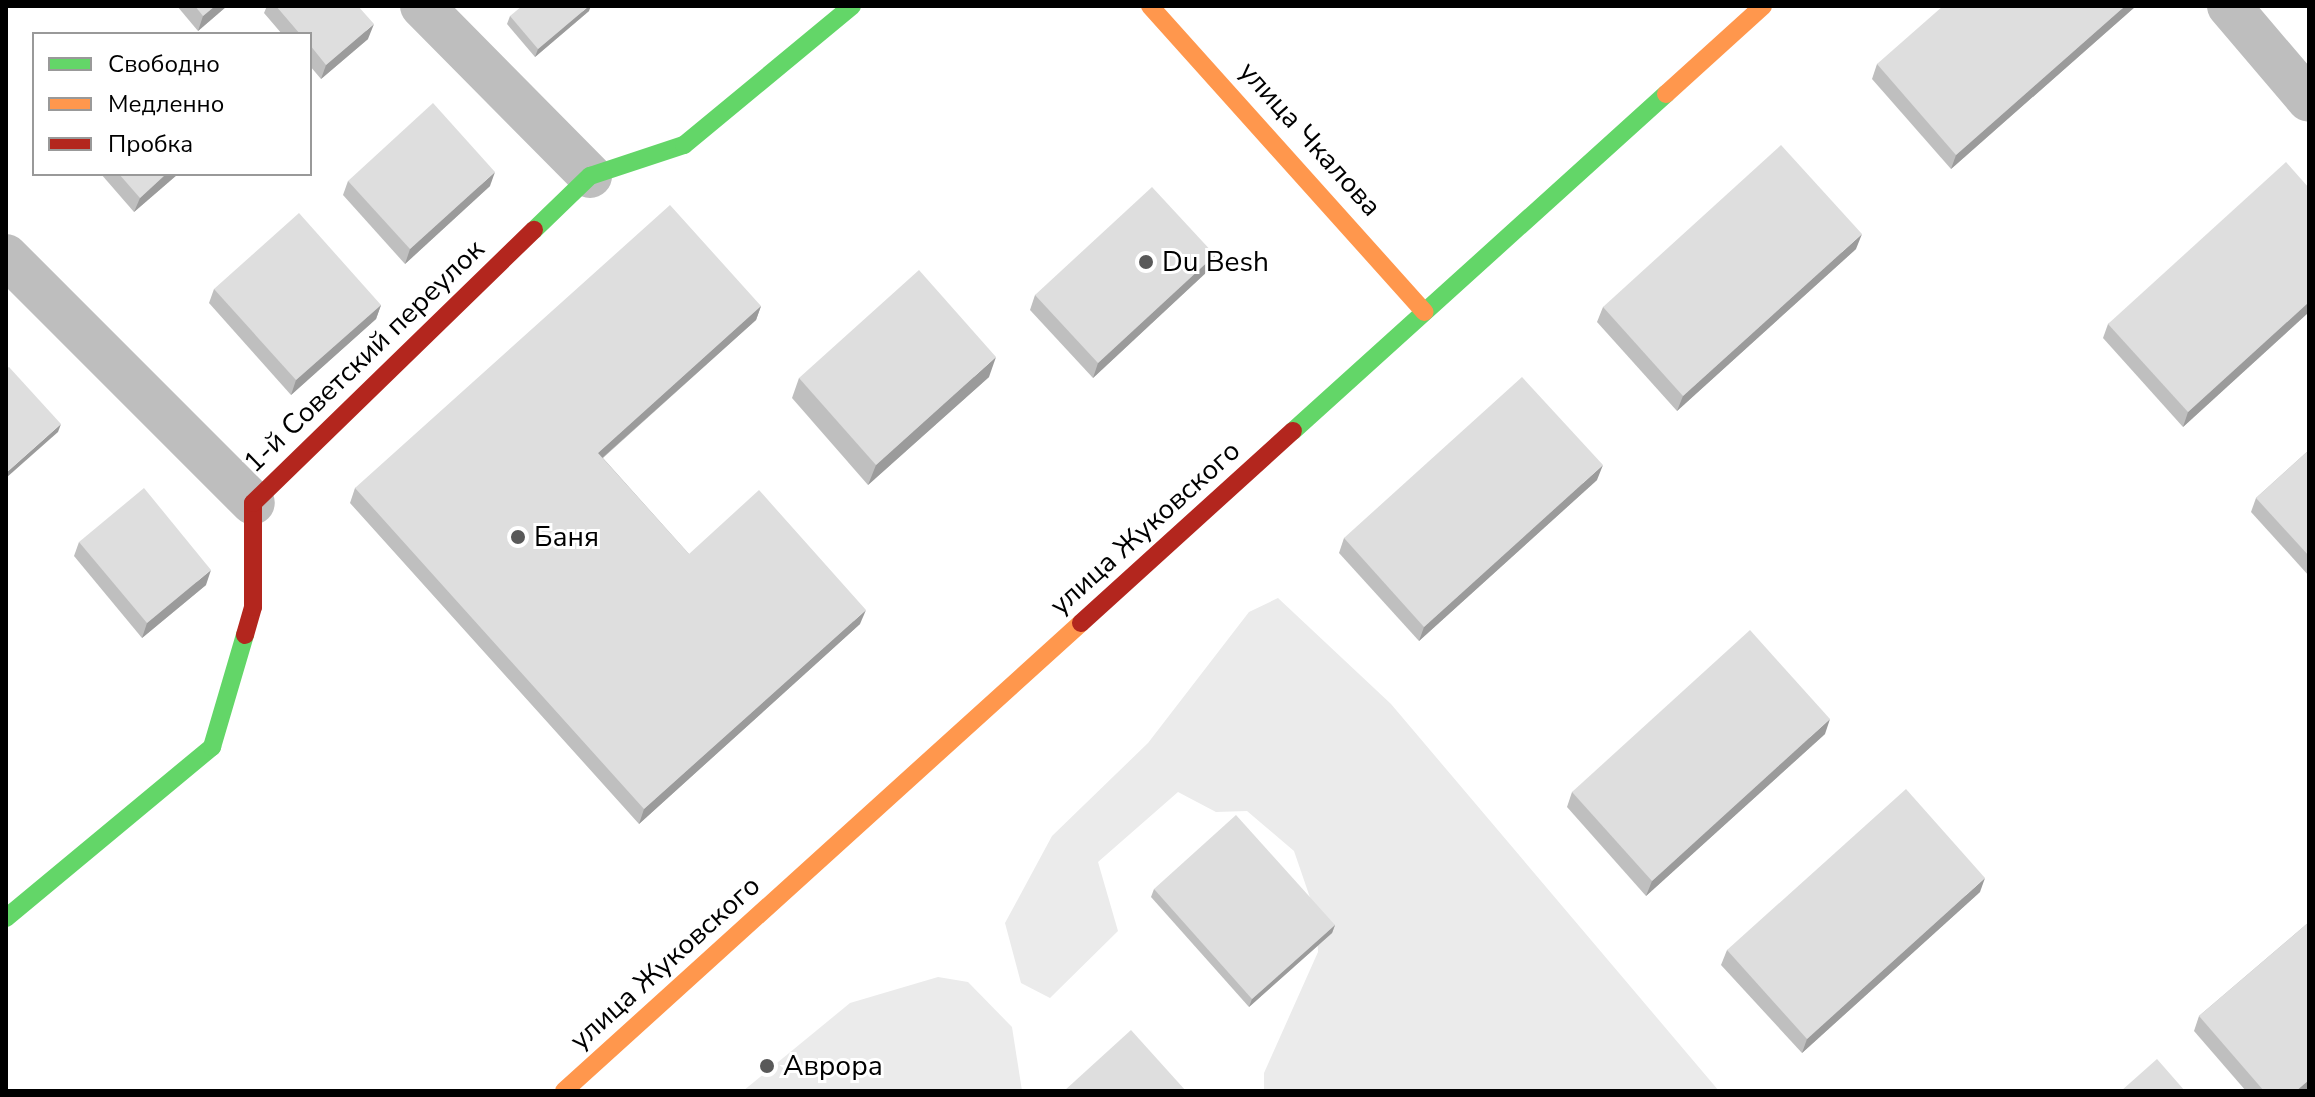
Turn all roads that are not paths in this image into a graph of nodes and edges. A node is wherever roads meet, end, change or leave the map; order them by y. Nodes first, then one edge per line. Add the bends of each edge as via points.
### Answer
1 (422, 6) edge
2 (852, 6) edge
3 (1150, 6) edge
4 (1763, 6) edge
5 (2229, 6) edge
6 (2309, 100) edge
7 (590, 176) junction
8 (6, 256) edge
9 (1425, 312) junction
10 (253, 503) junction
11 (6, 918) edge
12 (564, 1091) edge

1 - 7 street
2 - 7 street, 1-й Советский переулок via 684,145
3 - 9 street, улица Чкалова
4 - 9 street, улица Жуковского
5 - 6 street
7 - 10 street, 1-й Советский переулок
8 - 10 street
9 - 12 street, улица Жуковского
10 - 11 street, 1-й Советский переулок via 253,607 212,747

